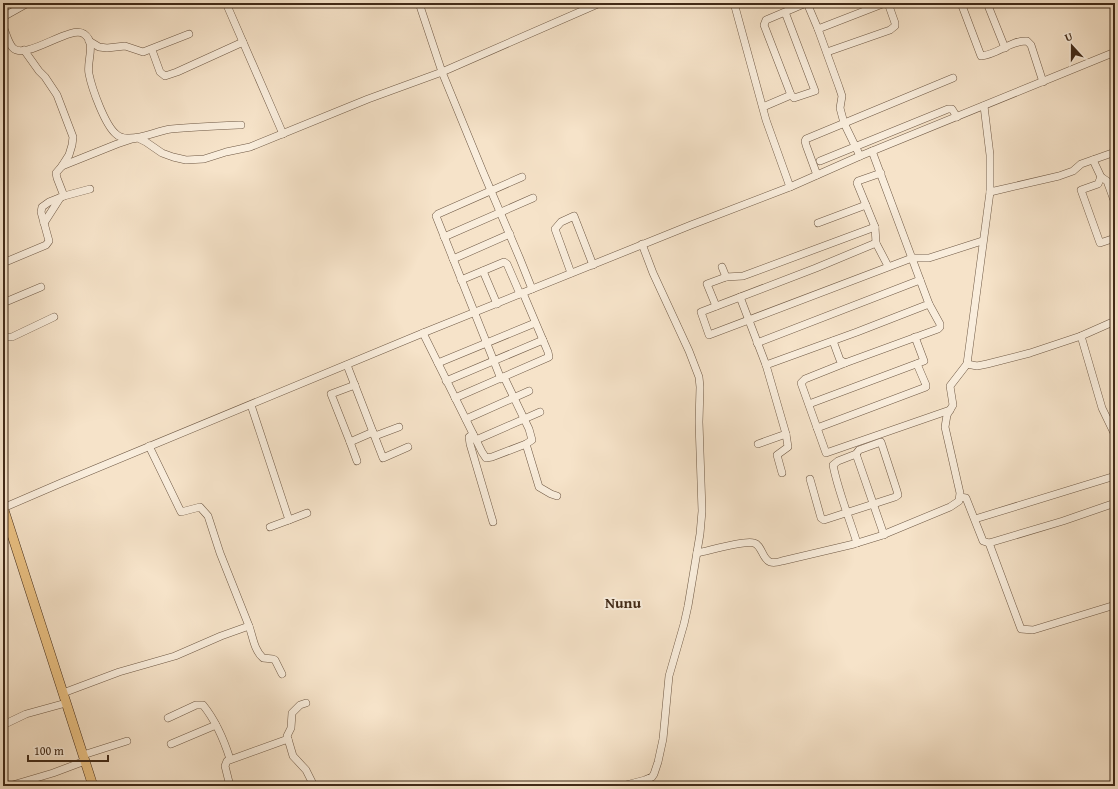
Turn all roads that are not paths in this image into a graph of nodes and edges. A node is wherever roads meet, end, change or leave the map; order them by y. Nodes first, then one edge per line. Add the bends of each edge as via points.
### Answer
1 (28, 3) edge
2 (226, 3) edge
3 (419, 3) edge
4 (600, 3) edge
5 (734, 3) edge
6 (806, 3) edge
7 (886, 3) edge
8 (961, 3) edge
9 (986, 3) edge
10 (1114, 3) edge
11 (1115, 7) edge
12 (786, 12) junction
13 (3, 17) edge
14 (3, 26) edge
15 (818, 29) junction
16 (189, 34) dead end
17 (90, 41) junction
18 (243, 42) junction
19 (1005, 48) junction
20 (24, 50) junction
21 (152, 50) junction
22 (827, 52) junction
23 (1115, 52) edge
24 (442, 72) junction
25 (953, 78) dead end
26 (1043, 82) junction
27 (791, 95) junction
28 (984, 106) junction
29 (763, 107) junction
30 (957, 117) junction
31 (844, 122) junction
32 (241, 125) dead end
33 (283, 134) junction
34 (138, 138) junction
35 (855, 147) junction
36 (872, 151) junction
37 (1115, 152) edge
38 (860, 156) junction
39 (1093, 160) junction
40 (820, 161) dead end
41 (62, 166) junction
42 (880, 173) junction
43 (817, 175) junction
44 (522, 177) dead end
45 (1101, 177) junction
46 (790, 187) junction
47 (90, 189) dead end
48 (492, 191) junction
49 (990, 192) junction
50 (62, 197) junction
51 (533, 198) dead end
52 (1115, 203) edge
53 (866, 205) junction
54 (500, 213) junction
55 (818, 222) dead end
56 (875, 227) junction
57 (510, 234) junction
58 (444, 237) junction
59 (1115, 238) edge
60 (982, 242) junction
61 (876, 243) junction
62 (642, 244) junction
63 (912, 258) junction
64 (453, 259) junction
65 (3, 263) edge
66 (593, 265) junction
67 (888, 266) junction
68 (722, 267) dead end
69 (483, 271) junction
70 (570, 273) junction
71 (726, 277) junction
72 (461, 280) junction
73 (920, 280) junction
74 (41, 287) dead end
75 (532, 289) junction
76 (521, 294) junction
77 (740, 297) junction
78 (3, 303) edge
79 (496, 304) junction
80 (929, 304) junction
81 (716, 306) junction
82 (474, 313) junction
83 (54, 317) dead end
84 (748, 320) junction
85 (1115, 322) edge
86 (535, 323) junction
87 (3, 333) edge
88 (423, 333) junction
89 (1081, 336) junction
90 (915, 337) junction
91 (542, 340) junction
92 (833, 341) junction
93 (486, 343) junction
94 (757, 343) junction
95 (493, 360) junction
96 (438, 363) junction
97 (845, 363) junction
98 (917, 364) junction
99 (967, 364) junction
100 (347, 365) junction
101 (766, 365) junction
102 (503, 378) junction
103 (446, 381) junction
104 (355, 385) junction
105 (529, 391) dead end
106 (514, 397) junction
107 (455, 398) junction
108 (808, 404) junction
109 (251, 405) junction
110 (951, 410) junction
111 (540, 412) dead end
112 (466, 419) junction
113 (524, 419) junction
114 (399, 427) dead end
115 (817, 428) junction
116 (374, 434) junction
117 (786, 434) junction
118 (1115, 435) edge
119 (474, 437) junction
120 (350, 442) junction
121 (526, 444) junction
122 (758, 444) dead end
123 (149, 446) junction
124 (408, 447) dead end
125 (856, 454) junction
126 (358, 461) dead end
127 (782, 473) dead end
128 (1115, 476) edge
129 (810, 479) dead end
130 (557, 496) dead end
131 (960, 497) junction
132 (1115, 503) edge
133 (874, 504) junction
134 (3, 508) edge
135 (848, 512) junction
136 (306, 513) dead end
137 (975, 519) junction
138 (289, 520) junction
139 (493, 522) dead end
140 (270, 527) dead end
141 (884, 535) junction
142 (857, 543) junction
143 (989, 543) junction
144 (697, 553) junction
145 (1115, 604) edge
146 (249, 626) junction
147 (282, 674) dead end
148 (63, 693) junction
149 (66, 702) junction
150 (306, 703) dead end
151 (168, 718) dead end
152 (3, 725) edge
153 (216, 725) junction
154 (288, 739) junction
155 (127, 741) dead end
156 (171, 744) dead end
157 (84, 758) junction
158 (230, 759) junction
159 (8, 786) edge
160 (93, 786) edge
161 (230, 786) edge
162 (314, 786) edge
163 (622, 786) edge

1 - 13 street
2 - 18 street
3 - 24 street
4 - 24 street
5 - 29 street
6 - 12 street
6 - 15 street
7 - 15 street
7 - 22 street via 895,26
8 - 19 street via 982,56
9 - 19 street
10 - 11 street
12 - 27 street via 766,20 764,25
12 - 27 street via 815,91 794,98
14 - 20 street via 13,49
15 - 22 street
16 - 21 street
17 - 20 street via 80,32
17 - 21 street via 99,47 125,46 138,52
17 - 34 street via 88,72 108,123 120,137
18 - 21 street via 164,76
18 - 33 street
19 - 26 street via 1025,40 1029,42
20 - 41 street via 57,95 72,136 69,155
22 - 31 street via 842,96 840,108
23 - 26 street
24 - 33 street
24 - 48 street
25 - 31 street
26 - 28 street
27 - 29 street
28 - 30 street
28 - 49 street via 990,155
29 - 46 street
30 - 35 street via 952,109 948,109
30 - 36 street
31 - 35 street
31 - 43 street via 805,140
32 - 34 street via 170,129
33 - 34 street via 250,147 195,161 162,153
34 - 41 street via 132,138
35 - 38 street
35 - 40 street
36 - 38 street
36 - 42 street
37 - 39 street
38 - 43 street
39 - 45 street
39 - 49 street via 1081,164 1073,172
41 - 50 street via 56,173
42 - 53 street via 857,182
42 - 63 street
43 - 46 street
44 - 48 street
45 - 52 street via 1107,181
45 - 59 street via 1098,184 1081,190 1100,243
46 - 62 street
47 - 50 street
48 - 54 street
48 - 58 street via 437,215
49 - 60 street
50 - 65 street via 42,207 41,212 50,241
51 - 54 street
53 - 55 street
53 - 56 street
54 - 57 street
54 - 58 street
56 - 61 street
56 - 71 street via 743,276
57 - 64 street
57 - 75 street
58 - 64 street
60 - 63 street via 929,258
60 - 99 street
61 - 67 street
61 - 77 street
62 - 66 street
62 - 144 street via 699,377 702,511
63 - 67 street
63 - 73 street
64 - 72 street
66 - 70 street
66 - 70 street via 574,216 557,224 555,229
67 - 84 street
68 - 71 street
69 - 72 street
69 - 76 street via 506,263
69 - 79 street
70 - 75 street
71 - 81 street via 704,285
72 - 82 street
73 - 80 street
73 - 94 street
74 - 78 street
75 - 76 street
76 - 79 street
76 - 86 street
77 - 81 street
77 - 84 street
79 - 82 street
80 - 90 street via 940,327
80 - 92 street
81 - 84 street via 701,312 709,335
82 - 88 street
82 - 93 street
83 - 87 street via 12,337
84 - 94 street
85 - 89 street
86 - 91 street
86 - 93 street
88 - 96 street
88 - 100 street
89 - 99 street via 987,364
89 - 118 street via 1102,408
90 - 97 street
90 - 98 street via 924,361
91 - 95 street
91 - 102 street via 550,355 548,358
92 - 97 street via 840,360
92 - 101 street
93 - 95 street
93 - 96 street
94 - 101 street
95 - 102 street
95 - 103 street
96 - 103 street
97 - 108 street via 802,381
98 - 108 street
98 - 115 street via 926,387
99 - 110 street via 950,386 953,399
100 - 104 street
100 - 109 street
101 - 117 street
102 - 106 street
102 - 107 street
103 - 107 street
104 - 116 street
104 - 120 street via 331,394
105 - 106 street
106 - 112 street
106 - 113 street
107 - 112 street
108 - 115 street
109 - 123 street
109 - 138 street
110 - 115 street via 826,453
110 - 131 street via 945,427
111 - 113 street
112 - 119 street
113 - 119 street
113 - 121 street via 532,437
114 - 116 street
116 - 120 street
116 - 124 street via 383,458
117 - 122 street
117 - 127 street via 788,447 777,455
119 - 121 street via 484,456 489,458
119 - 139 street via 469,437 470,444
120 - 126 street
121 - 130 street via 539,487
123 - 134 street
123 - 146 street via 181,512 200,507 208,516
125 - 133 street
125 - 133 street via 859,450 881,442 898,493 895,497
125 - 135 street via 833,465
128 - 137 street
129 - 135 street via 823,520
131 - 137 street via 966,498
131 - 141 street via 955,505
132 - 143 street
133 - 135 street
133 - 141 street
134 - 148 main road
135 - 142 street
136 - 138 street
137 - 143 street via 983,541
138 - 140 street
141 - 142 street
142 - 144 street via 772,562 768,561 753,542
143 - 145 street via 1022,629 1033,630
144 - 163 street via 684,624 669,676 663,739 658,762 652,777
146 - 147 street via 259,655 275,660
146 - 148 street via 175,656 119,672
148 - 149 main road
149 - 152 street via 26,714
149 - 157 main road
150 - 154 street via 292,713
151 - 153 street via 200,704
153 - 156 street
153 - 158 street
154 - 158 street
154 - 162 street via 293,756 306,770
155 - 157 street
157 - 159 street via 53,773
157 - 160 main road
158 - 161 street via 225,766

